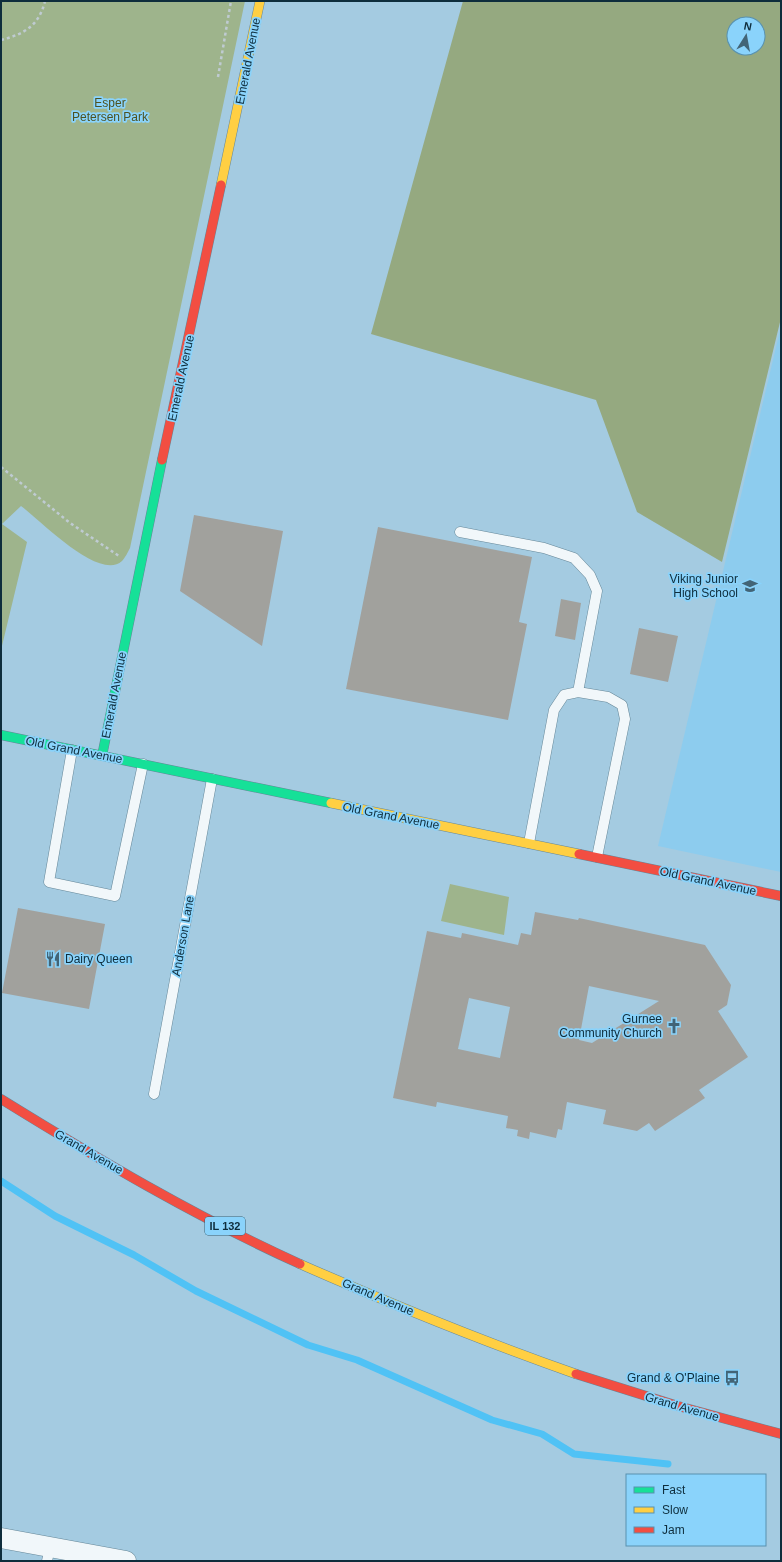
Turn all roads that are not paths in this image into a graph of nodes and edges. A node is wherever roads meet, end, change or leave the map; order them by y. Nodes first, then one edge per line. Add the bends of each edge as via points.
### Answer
1 (260, 1) edge
2 (460, 532) dead end
3 (578, 692) junction
4 (1, 735) edge
5 (72, 750) junction
6 (102, 756) junction
7 (143, 764) junction
8 (212, 778) junction
9 (529, 843) junction
10 (597, 857) junction
11 (781, 896) edge
12 (154, 1094) dead end
13 (1, 1098) edge
14 (781, 1434) edge
15 (1, 1538) edge
16 (49, 1554) edge
17 (126, 1561) edge

1 - 6 street, Emerald Avenue
2 - 3 lane via 550,550 574,558 590,575 597,591
3 - 9 lane via 564,694 554,710
3 - 10 lane via 608,697 622,706 625,718
4 - 5 street, Old Grand Avenue
5 - 6 street, Old Grand Avenue
5 - 7 lane via 49,882 115,896
6 - 7 street, Old Grand Avenue
7 - 8 street, Old Grand Avenue
8 - 9 street, Old Grand Avenue
8 - 12 lane, Anderson Lane
9 - 10 street, Old Grand Avenue
10 - 11 street, Old Grand Avenue
13 - 14 street, Grand Avenue / IL 132 via 43,1126 191,1209 286,1258 364,1292 526,1357 590,1379
15 - 16 street
16 - 17 street

